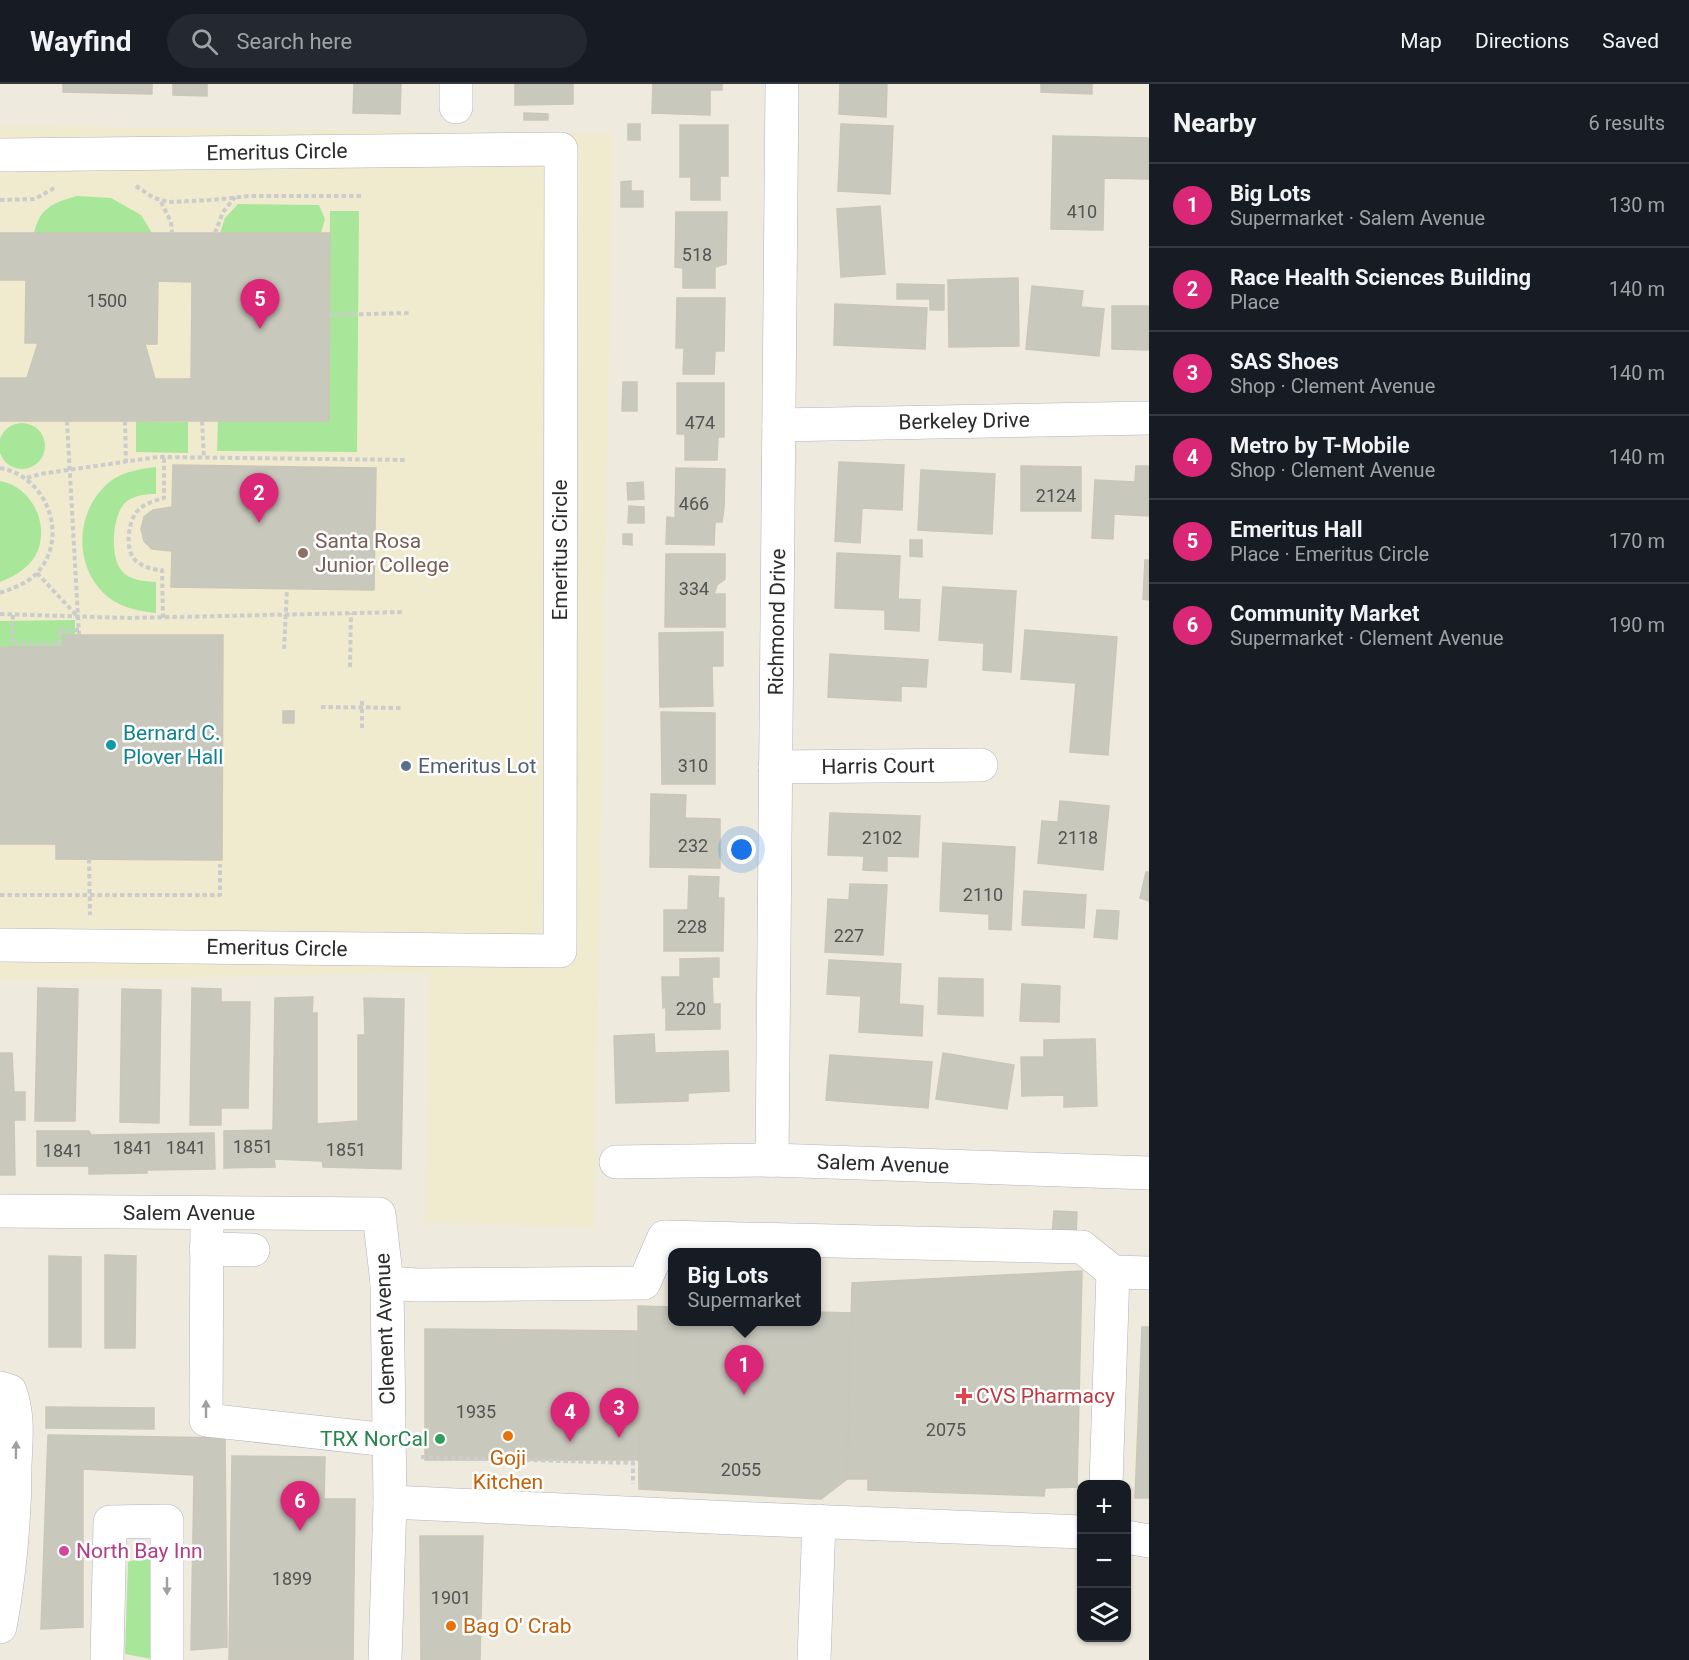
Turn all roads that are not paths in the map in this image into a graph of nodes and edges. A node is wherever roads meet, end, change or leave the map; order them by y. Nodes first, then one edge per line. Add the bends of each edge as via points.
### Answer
1 (782, 84) edge
2 (0, 155) edge
3 (1149, 418) edge
4 (779, 425) junction
5 (981, 765) dead end
6 (776, 767) junction
7 (0, 945) edge
8 (772, 1160) junction
9 (616, 1161) dead end
10 (1149, 1173) edge
11 (0, 1211) edge
12 (207, 1214) junction
13 (379, 1214) joint
14 (206, 1249) junction
15 (253, 1250) dead end
16 (1113, 1272) junction
17 (1149, 1273) edge
18 (387, 1283) junction
19 (0, 1388) edge
20 (388, 1440) junction
21 (1106, 1480) edge
22 (390, 1502) junction
23 (819, 1521) junction
24 (1077, 1532) edge
25 (1131, 1538) edge
26 (1149, 1541) edge
27 (0, 1627) edge
28 (107, 1660) edge
29 (167, 1660) edge
30 (385, 1660) edge
31 (814, 1660) edge

1 - 4 street, Richmond Drive
2 - 7 street, Emeritus Circle via 561,149 560,951
3 - 4 street, Berkeley Drive
4 - 6 street, Richmond Drive
5 - 6 street, Harris Court
6 - 8 street, Richmond Drive
8 - 9 street, Salem Avenue
8 - 10 street, Salem Avenue
11 - 12 street, Salem Avenue
12 - 13 street, Salem Avenue
12 - 14 street
13 - 18 street, Clement Avenue
14 - 15 street
20 -> 14 street via 206,1420
16 - 17 street
16 - 18 street via 1082,1247 664,1237 644,1283
16 - 21 street
18 - 20 street, Clement Avenue
27 -> 19 street via 15,1509 16,1410 10,1391
20 - 22 street, Clement Avenue
22 - 23 street
22 - 30 street, Clement Avenue
23 - 24 street
23 - 31 street
25 - 26 street
28 -> 29 street via 110,1522 167,1521

